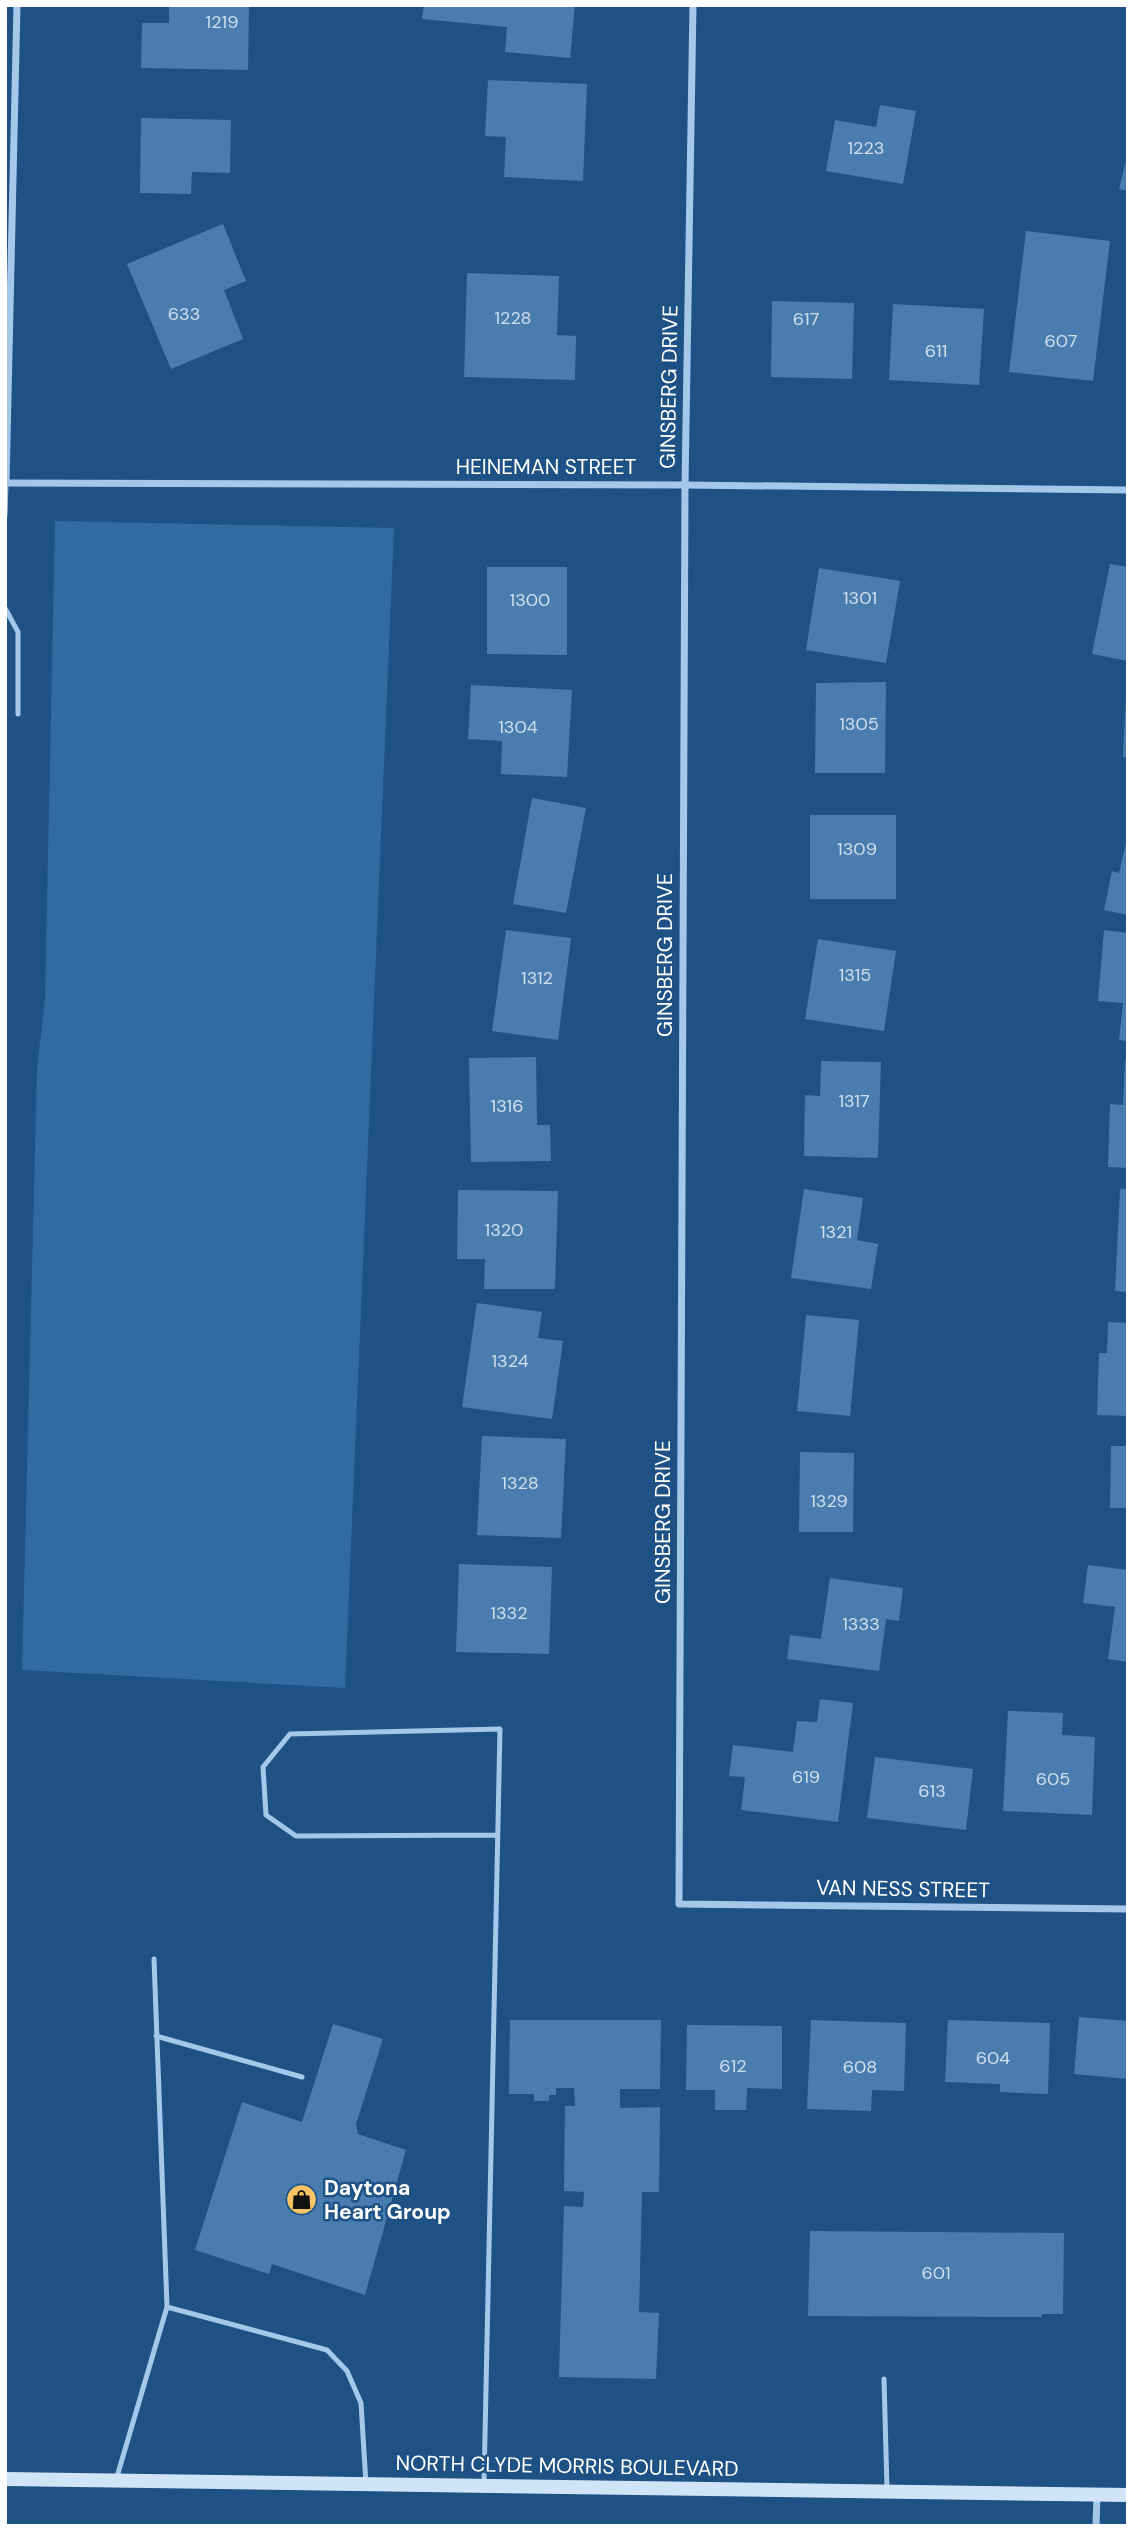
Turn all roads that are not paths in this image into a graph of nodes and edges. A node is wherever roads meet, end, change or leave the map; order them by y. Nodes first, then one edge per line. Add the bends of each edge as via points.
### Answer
1 (17, 5) edge
2 (692, 5) edge
3 (6, 483) edge
4 (685, 485) junction
5 (1128, 490) edge
6 (5, 516) edge
7 (5, 608) edge
8 (18, 714) dead end
9 (497, 1835) junction
10 (679, 1904) joint
11 (1128, 1909) edge
12 (154, 1959) dead end
13 (156, 2036) junction
14 (302, 2077) dead end
15 (167, 2306) junction
16 (884, 2379) dead end
17 (5, 2479) edge
18 (116, 2480) junction
19 (366, 2484) junction
20 (484, 2486) junction
21 (887, 2492) junction
22 (1097, 2495) junction
23 (1128, 2495) edge
24 (1096, 2526) edge

1 - 3 street
2 - 4 street, GINSBERG DRIVE
3 - 4 street, HEINEMAN STREET
3 - 6 lane
4 - 5 street, HEINEMAN STREET
4 - 10 street, GINSBERG DRIVE
7 - 8 lane via 19,632
9 - 9 lane via 296,1836 266,1815 263,1767 290,1734 500,1729
9 - 20 lane
10 - 11 street, VAN NESS STREET
12 - 13 lane
13 - 14 lane
13 - 15 lane
15 - 18 lane
15 - 19 lane via 327,2350 347,2371 361,2403
16 - 21 lane
17 - 18 main road, NORTH CLYDE MORRIS BOULEVARD
18 - 19 main road, NORTH CLYDE MORRIS BOULEVARD
19 - 20 main road, NORTH CLYDE MORRIS BOULEVARD
20 - 21 main road, NORTH CLYDE MORRIS BOULEVARD
21 - 22 main road, NORTH CLYDE MORRIS BOULEVARD
22 - 23 main road, NORTH CLYDE MORRIS BOULEVARD
22 - 24 street

